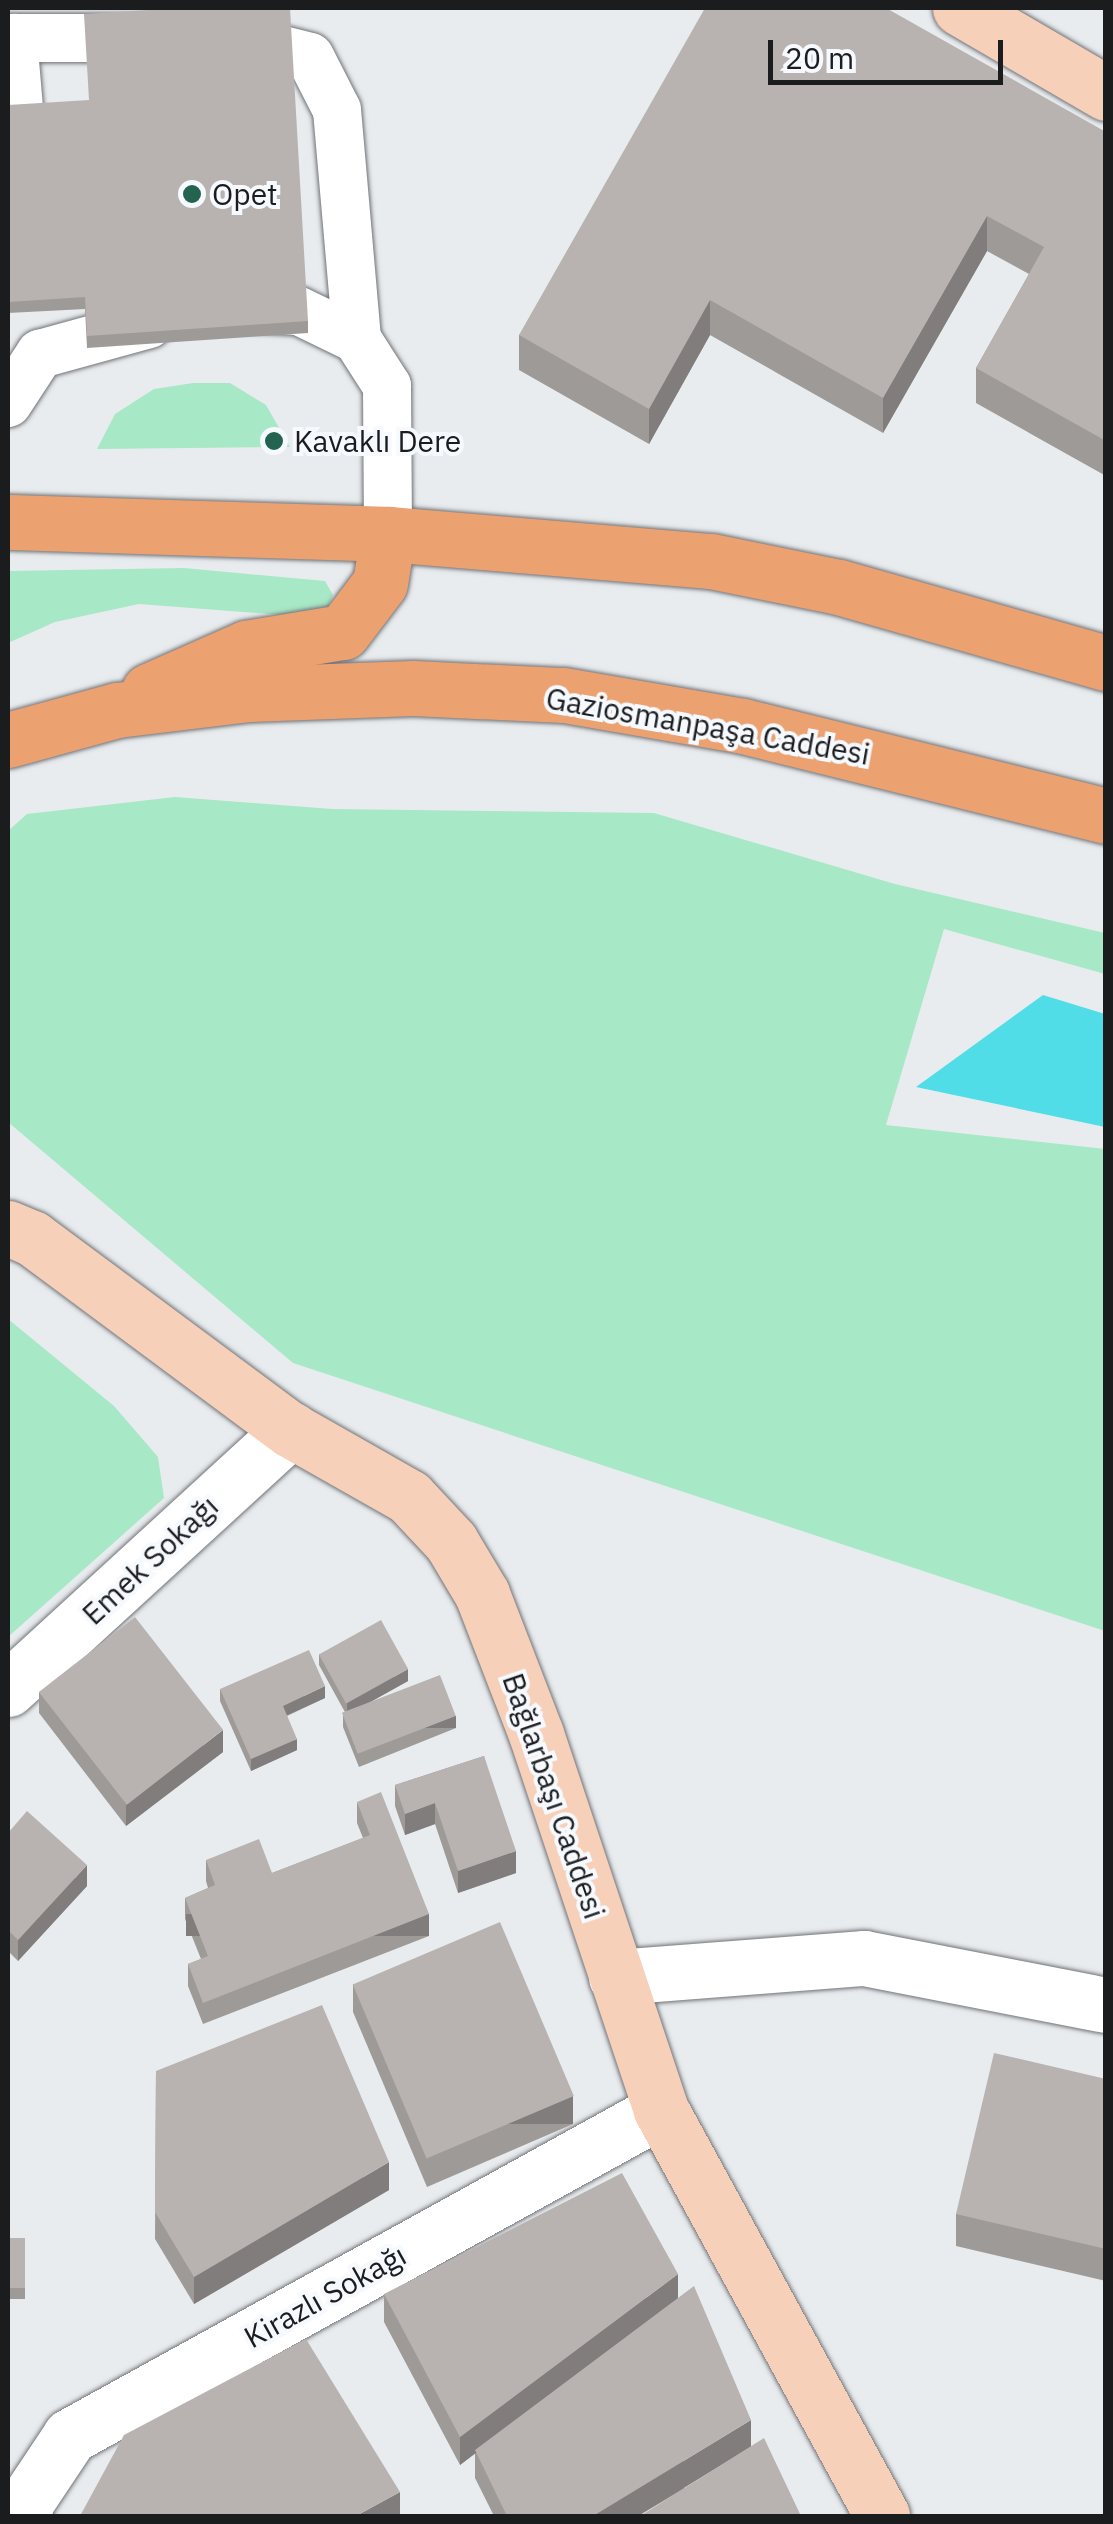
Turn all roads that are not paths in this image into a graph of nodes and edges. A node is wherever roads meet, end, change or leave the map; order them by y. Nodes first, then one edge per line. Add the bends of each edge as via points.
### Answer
1 (960, 8) edge
2 (10, 38) edge
3 (1106, 94) edge
4 (28, 216) edge
5 (357, 340) junction
6 (8, 403) edge
7 (8, 522) edge
8 (388, 534) junction
9 (1106, 663) edge
10 (116, 710) junction
11 (8, 740) edge
12 (1106, 816) edge
13 (16, 1223) edge
14 (291, 1430) junction
15 (8, 1689) edge
16 (616, 1977) junction
17 (1106, 2006) edge
18 (660, 2110) junction
19 (24, 2516) edge
20 (882, 2516) edge

1 - 3 street
2 - 4 lane
2 - 5 lane via 244,37 310,57 337,110
5 - 6 lane via 298,311 39,334
5 - 8 lane via 387,386
7 - 8 main road
8 - 9 main road via 711,561 840,587
8 - 10 main road via 380,583 343,632 246,648 178,674
10 - 11 main road, Gaziosmanpaşa Caddesi
10 - 12 main road, Gaziosmanpaşa Caddesi via 249,694 413,688 564,695 762,730
13 - 14 street, Bağlarbaşı Caddesi
14 - 15 street, Emek Sokağı
14 - 16 street, Bağlarbaşı Caddesi via 409,1497 459,1555 482,1594 536,1734
16 - 17 street via 864,1958
16 - 18 street, Bağlarbaşı Caddesi
18 - 19 street, Kirazlı Sokağı via 70,2436 26,2502
18 - 20 street, Bağlarbaşı Caddesi

